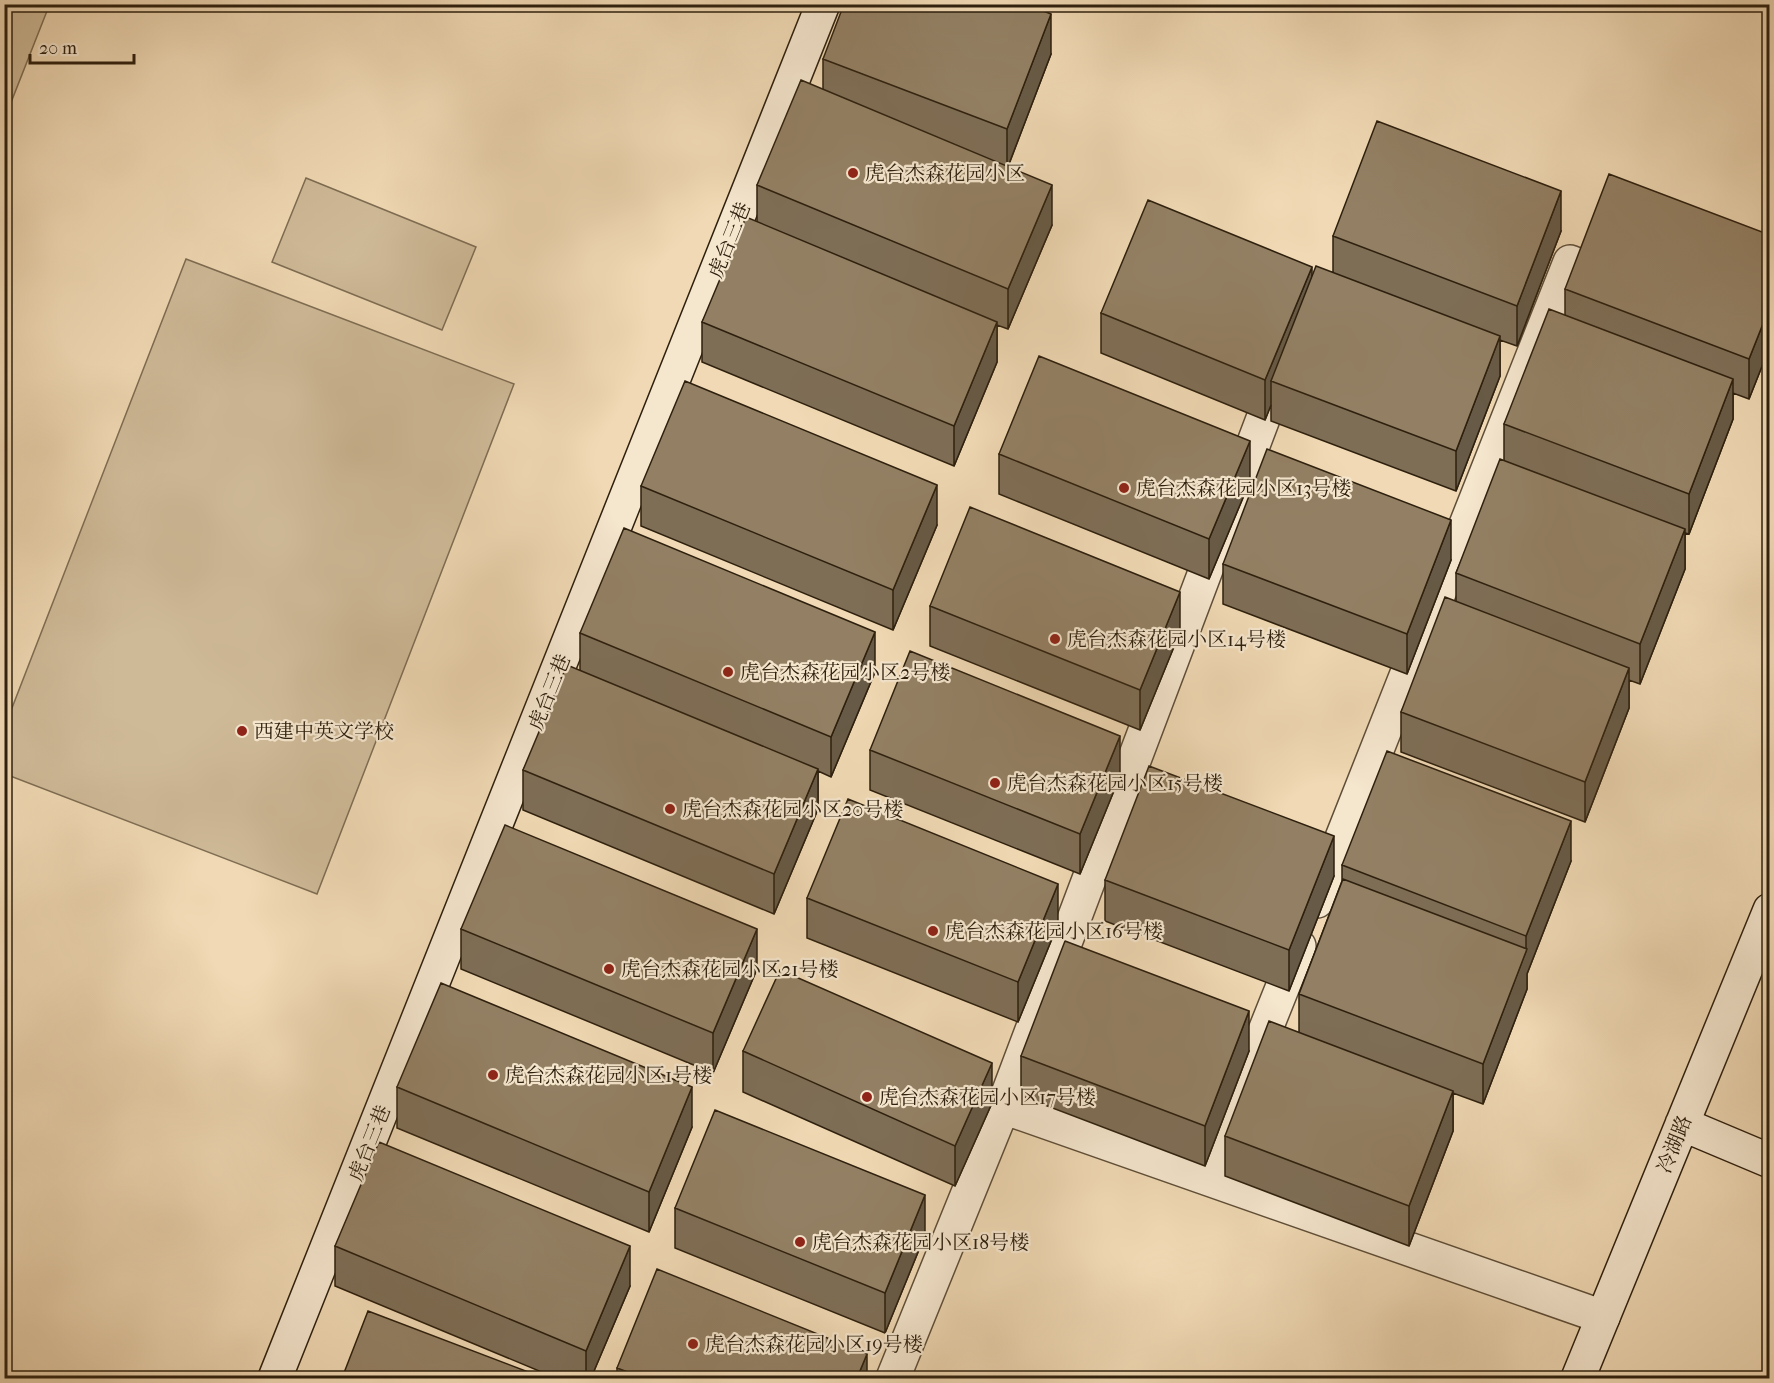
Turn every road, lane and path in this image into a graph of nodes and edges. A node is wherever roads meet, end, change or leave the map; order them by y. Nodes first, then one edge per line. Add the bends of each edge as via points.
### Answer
1 (823, 4) edge
2 (1648, 293) edge
3 (1289, 350) edge
4 (1496, 355) edge
5 (1529, 367) junction
6 (1770, 910) edge
7 (1003, 1107) junction
8 (1682, 1124) junction
9 (1770, 1161) edge
10 (1206, 1178) junction
11 (1603, 1317) junction
12 (275, 1378) edge
13 (893, 1378) edge
14 (1578, 1378) edge

1 - 12 street, 虎台三巷
2 - 5 street via 1570,262
3 - 7 street
4 - 5 street
5 - 10 street
6 - 8 street, 冷湖路
7 - 10 street
7 - 13 street
8 - 9 street
8 - 11 street, 冷湖路
10 - 11 street
11 - 14 street, 冷湖路

